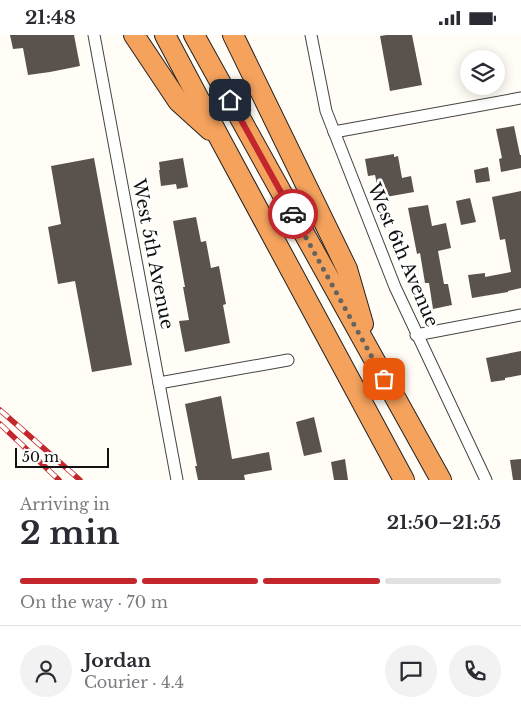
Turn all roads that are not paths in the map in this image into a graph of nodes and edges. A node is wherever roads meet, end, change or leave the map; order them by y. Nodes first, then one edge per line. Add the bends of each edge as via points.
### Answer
1 (94, 35) edge
2 (134, 35) edge
3 (165, 35) edge
4 (194, 35) edge
5 (233, 35) edge
6 (311, 35) edge
7 (521, 98) edge
8 (334, 132) junction
9 (220, 139) junction
10 (521, 315) edge
11 (416, 335) junction
12 (288, 360) dead end
13 (375, 362) junction
14 (159, 383) junction
15 (176, 480) edge
16 (404, 480) edge
17 (441, 480) edge
18 (486, 480) edge

1 - 14 street, West 5th Avenue
2 - 9 highway via 178,101
3 - 9 highway
4 - 13 highway
5 - 13 highway via 347,269
6 - 8 street, West 6th Avenue via 324,101
7 - 8 street
8 - 11 street, West 6th Avenue
9 - 16 highway
10 - 11 street
11 - 18 street, West 6th Avenue
12 - 14 street
13 - 17 highway
14 - 15 street, West 5th Avenue

